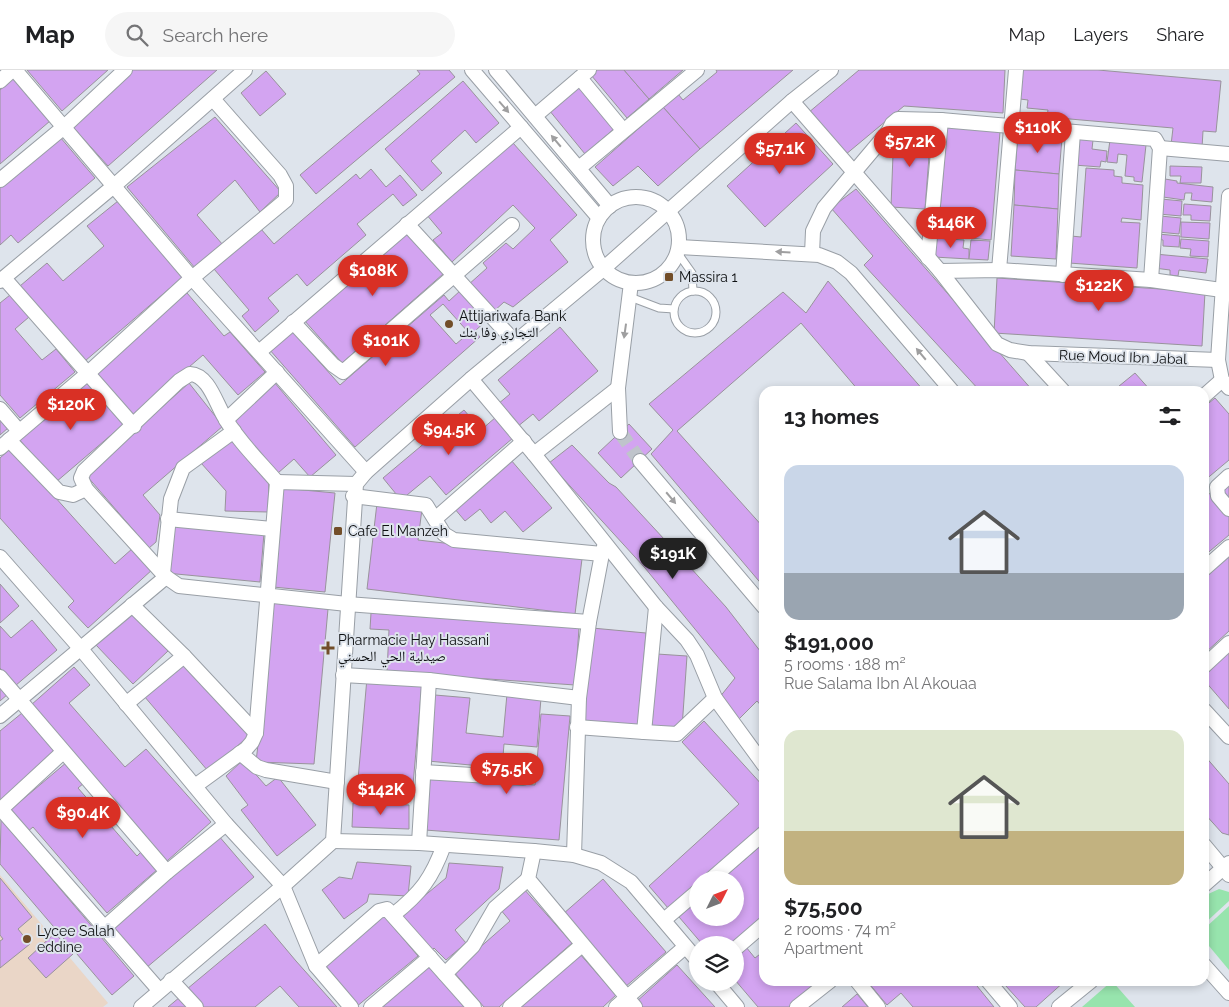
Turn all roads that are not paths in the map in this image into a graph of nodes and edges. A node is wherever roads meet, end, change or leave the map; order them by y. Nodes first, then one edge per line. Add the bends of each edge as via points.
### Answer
1 (13, 70) edge
2 (125, 70) edge
3 (245, 70) edge
4 (472, 70) edge
5 (496, 70) edge
6 (697, 70) edge
7 (831, 70) edge
8 (1016, 70) edge
9 (585, 74) edge
10 (0, 81) edge
11 (213, 100) junction
12 (792, 101) junction
13 (535, 116) junction
14 (941, 120) junction
15 (64, 126) junction
16 (1011, 126) junction
17 (521, 127) junction
18 (623, 130) junction
19 (1073, 132) junction
20 (1160, 148) junction
21 (1229, 154) edge
22 (579, 168) junction
23 (854, 174) junction
24 (0, 180) edge
25 (114, 186) junction
26 (1229, 196) edge
27 (610, 206) junction
28 (668, 211) junction
29 (599, 218) junction
30 (407, 224) junction
31 (512, 225) dead end
32 (678, 249) junction
33 (812, 254) junction
34 (928, 258) junction
35 (604, 269) junction
36 (999, 270) junction
37 (940, 271) junction
38 (1062, 274) junction
39 (454, 275) junction
40 (192, 278) junction
41 (2, 280) edge
42 (1151, 280) junction
43 (630, 290) junction
44 (1226, 290) edge
45 (693, 291) junction
46 (674, 309) junction
47 (293, 322) junction
48 (515, 342) junction
49 (259, 352) junction
50 (1028, 353) junction
51 (1218, 360) junction
52 (277, 372) junction
53 (87, 374) junction
54 (471, 379) junction
55 (1226, 384) edge
56 (948, 386) edge
57 (1058, 386) edge
58 (618, 388) junction
59 (1209, 393) edge
60 (0, 409) edge
61 (230, 425) junction
62 (134, 426) junction
63 (19, 431) junction
64 (620, 432) tunnel mouth
65 (524, 441) junction
66 (4, 444) edge
67 (534, 454) junction
68 (640, 461) tunnel mouth
69 (366, 472) junction
70 (1229, 476) edge
71 (277, 482) junction
72 (86, 489) junction
73 (354, 490) junction
74 (1229, 509) edge
75 (168, 519) junction
76 (435, 519) junction
77 (272, 529) junction
78 (1229, 547) edge
79 (603, 549) junction
80 (0, 557) edge
81 (1209, 565) edge
82 (164, 575) junction
83 (268, 597) junction
84 (759, 601) edge
85 (347, 604) junction
86 (132, 605) junction
87 (656, 607) junction
88 (589, 622) junction
89 (1229, 643) edge
90 (81, 649) junction
91 (184, 656) junction
92 (1209, 661) edge
93 (343, 675) junction
94 (0, 676) edge
95 (429, 680) junction
96 (20, 698) junction
97 (579, 698) junction
98 (715, 698) junction
99 (126, 704) junction
100 (1209, 715) edge
101 (0, 716) edge
102 (577, 727) junction
103 (644, 732) junction
104 (256, 733) junction
105 (1229, 737) edge
106 (63, 752) junction
107 (240, 753) junction
108 (759, 759) edge
109 (424, 772) junction
110 (523, 778) dead end
111 (337, 782) junction
112 (194, 786) junction
113 (1, 810) edge
114 (226, 824) junction
115 (759, 837) edge
116 (333, 841) junction
117 (419, 843) junction
118 (444, 845) junction
119 (1209, 850) edge
120 (534, 851) junction
121 (574, 855) junction
122 (1227, 868) edge
123 (720, 871) edge
124 (167, 872) junction
125 (528, 879) junction
126 (1209, 881) edge
127 (283, 886) junction
128 (689, 899) edge
129 (393, 915) junction
130 (664, 920) junction
131 (104, 928) junction
132 (759, 928) edge
133 (744, 942) edge
134 (582, 945) junction
135 (685, 947) junction
136 (689, 951) edge
137 (430, 957) junction
138 (316, 966) junction
139 (1209, 971) edge
140 (445, 974) junction
141 (171, 980) junction
142 (824, 986) edge
143 (861, 986) edge
144 (992, 986) edge
145 (1085, 986) edge
146 (159, 990) junction
147 (723, 991) edge
148 (1229, 993) edge
149 (626, 1004) edge
150 (140, 1007) edge
151 (196, 1007) edge
152 (350, 1007) edge
153 (372, 1007) edge
154 (474, 1007) edge
155 (510, 1007) edge
156 (736, 1007) edge
157 (797, 1007) edge
158 (878, 1007) edge
159 (1010, 1007) edge
160 (1060, 1007) edge

1 - 10 street
1 - 15 street
2 - 15 street
3 - 11 street
4 -> 17 street
5 - 13 street
6 - 18 street
7 - 12 street
8 - 16 street
9 - 13 street
9 - 18 street
11 - 25 street
11 - 40 street via 280,175 287,196 283,203
12 - 23 street, Rue Moud Ibn Jabal
12 - 28 street
22 -> 13 street
14 - 16 street
14 - 23 street via 898,119
14 - 34 street
15 - 24 street
15 - 25 street
16 - 19 street
16 - 36 street
17 - 29 street
17 - 30 street
18 - 22 street
19 - 20 street via 1152,138
19 - 38 street
20 - 21 street
20 - 42 street
22 - 27 street
23 - 33 street via 824,208 817,221 813,230
23 - 34 street, Rue Moud Ibn Jabal
25 - 40 street
25 - 41 street
26 - 44 street
27 - 28 street via 619,200 641,197
27 - 29 street
28 - 32 street via 678,233
28 - 35 street
29 - 35 street via 593,239 594,250
30 - 39 street
30 - 47 street
31 - 39 street
33 -> 32 street
32 - 43 street via 667,270
32 - 45 lane via 692,273
56 -> 33 street via 850,273 837,262
34 - 37 street, Rue Moud Ibn Jabal
35 - 43 street
35 - 48 street
36 - 37 street
36 - 38 street
37 - 50 street, Rue Moud Ibn Jabal via 997,344
38 - 42 street
39 - 47 street via 343,372 332,366
39 - 48 street
40 - 49 street
40 - 53 street
41 - 53 street
42 - 44 street
43 - 46 lane via 659,308
43 -> 58 street
44 - 51 street
45 - 46 lane via 684,294
45 - 46 lane via 706,294 715,305 715,319 707,330 687,332 677,322
47 - 49 street
48 - 54 street
49 - 52 street
50 - 51 street, Rue Moud Ibn Jabal
50 - 57 street
51 - 55 street
52 - 61 street
52 - 69 street
53 - 62 street
53 - 63 street
54 - 65 street
54 - 69 street
55 - 59 street
58 - 64 street
58 - 67 street
60 - 63 street
61 - 62 street via 206,383 199,376 190,374
61 - 71 street
61 - 75 street via 184,468 171,499
62 - 72 street via 84,471 81,478
63 - 66 street
65 - 67 street
65 - 76 street
66 - 72 street via 59,492 73,495
67 - 79 street
68 -> 84 street
69 - 73 street
70 - 74 street via 1217,491
71 - 73 street
71 - 77 street
72 - 82 street
73 - 76 street via 424,505 430,508
73 - 85 street
75 - 77 street
75 - 82 street
76 - 79 street via 444,534 454,540
77 - 83 street
78 - 81 street
79 - 87 street
79 - 88 street
80 - 90 street
82 - 83 street via 184,587
82 - 86 street
83 - 85 street
83 - 104 street
85 - 88 street
85 - 93 street
86 - 90 street
86 - 91 street
87 - 98 street via 697,655
87 - 103 street
88 - 97 street
89 - 92 street
90 - 96 street
90 - 99 street
91 - 99 street
91 - 104 street
93 - 95 street
93 - 111 street
94 - 96 street
95 - 97 street
95 - 109 street
96 - 101 street
96 - 106 street
97 - 102 street
98 - 103 street via 677,734
98 - 108 street
99 - 112 street
100 - 105 street
102 - 103 street
102 - 121 street
104 - 107 street
106 - 113 street
106 - 124 street
107 - 111 street via 249,762 266,770
107 - 112 street
109 - 110 street
109 - 117 street
111 - 116 street
112 - 114 street
113 - 131 street
114 - 124 street
114 - 127 street
115 - 123 street
116 - 117 street
116 - 127 street
117 - 118 street
118 - 120 street
118 - 129 street via 428,881 416,897
119 - 122 street
120 - 121 street
120 - 125 street
121 - 130 street via 601,863 631,882
122 - 126 street
124 - 131 street
125 - 134 street
125 - 140 street via 495,908 473,946
127 - 138 street
127 - 141 street
128 - 130 street
129 - 137 street
129 - 138 street via 387,909 379,911
130 - 135 street
131 - 146 street
132 - 133 street
134 - 149 street
134 - 155 street
135 - 136 street
135 - 149 street
137 - 140 street
137 - 153 street
138 - 152 street
139 - 148 street
140 - 154 street
141 - 146 street
141 - 151 street
142 - 157 street
143 - 158 street
144 - 159 street
145 - 160 street
146 - 150 street
147 - 156 street

